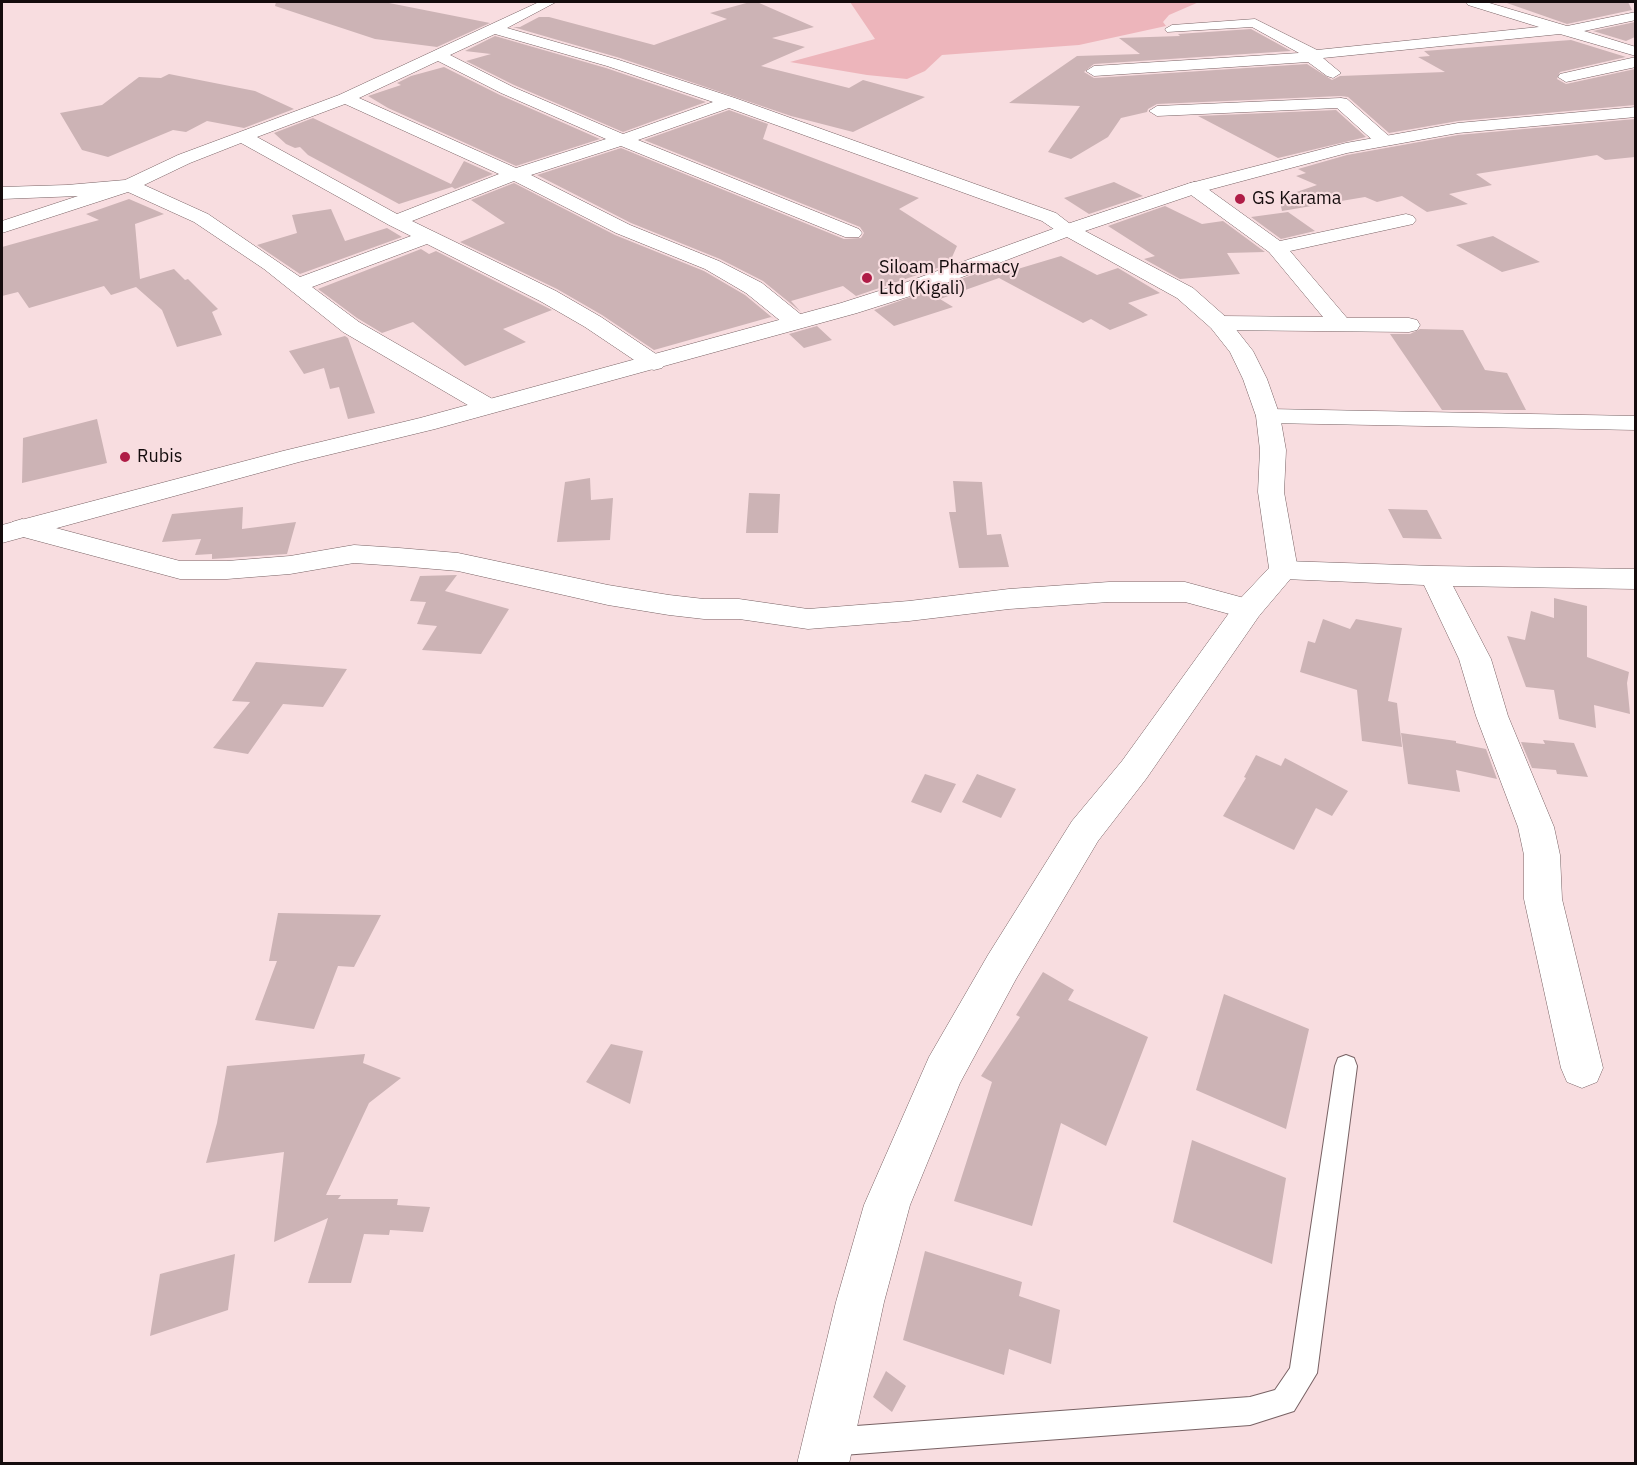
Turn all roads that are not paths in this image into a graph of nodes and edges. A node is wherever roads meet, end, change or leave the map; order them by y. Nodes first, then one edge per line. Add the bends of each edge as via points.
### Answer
1 (549, 2) edge
2 (1475, 2) edge
3 (1635, 16) edge
4 (1172, 28) dead end
5 (494, 29) junction
6 (1565, 30) junction
7 (1635, 52) edge
8 (436, 54) junction
9 (1312, 56) junction
10 (1635, 62) edge
11 (1094, 71) dead end
12 (1334, 73) dead end
13 (1566, 77) dead end
14 (345, 98) junction
15 (729, 102) junction
16 (1157, 111) dead end
17 (1635, 112) edge
18 (243, 137) junction
19 (622, 140) junction
20 (1384, 141) junction
21 (515, 174) junction
22 (129, 185) junction
23 (1194, 188) junction
24 (2, 193) edge
25 (1406, 220) dead end
26 (396, 221) junction
27 (2, 227) edge
28 (1068, 230) junction
29 (852, 233) dead end
30 (426, 237) junction
31 (1276, 248) junction
32 (297, 285) junction
33 (796, 322) junction
34 (1219, 323) junction
35 (1340, 323) junction
36 (1409, 325) dead end
37 (654, 363) junction
38 (487, 406) junction
39 (1268, 416) junction
40 (1635, 423) edge
41 (12, 531) edge
42 (1284, 570) junction
43 (1434, 576) junction
44 (1635, 579) edge
45 (1248, 609) junction
46 (1346, 1066) dead end
47 (1582, 1068) dead end
48 (825, 1453) edge

1 - 5 street
2 - 6 street
3 - 6 street
4 - 9 street via 1255,23
5 - 8 street
5 - 15 street
6 - 7 street
6 - 9 street
8 - 14 street
8 - 19 street
9 - 11 street
9 - 12 street
10 - 13 street
14 - 18 street
14 - 21 street
15 - 19 street
15 - 28 street via 993,196 1048,217
16 - 20 street via 1341,103
17 - 20 street via 1479,125
18 - 22 street
18 - 26 street
19 - 21 street
19 - 29 street
20 - 23 street
21 - 26 street
21 - 33 street via 622,229 712,265 754,288
22 - 24 street
22 - 27 street
22 - 32 street via 201,218
23 - 28 street
23 - 31 street
25 - 31 street
26 - 30 street
28 - 33 street via 915,287
28 - 34 street via 1185,293
30 - 32 street
30 - 37 street via 548,296
31 - 35 street
32 - 38 street via 368,338
33 - 37 street
34 - 35 street
34 - 39 street via 1241,351
35 - 36 street
37 - 38 street
38 - 41 street
39 - 40 street
39 - 42 street via 1273,450 1271,492
41 - 45 street via 180,570 290,566 354,555 399,557 469,564 669,605 739,609 808,619 1109,592 1185,592
42 - 43 street
42 - 45 street
43 - 44 street
43 - 47 street via 1475,659 1492,716 1536,827 1542,855 1543,899
45 - 48 street via 1134,770 1085,831 944,1071 887,1205
46 - 48 lane via 1303,1373 1284,1401 1250,1411

